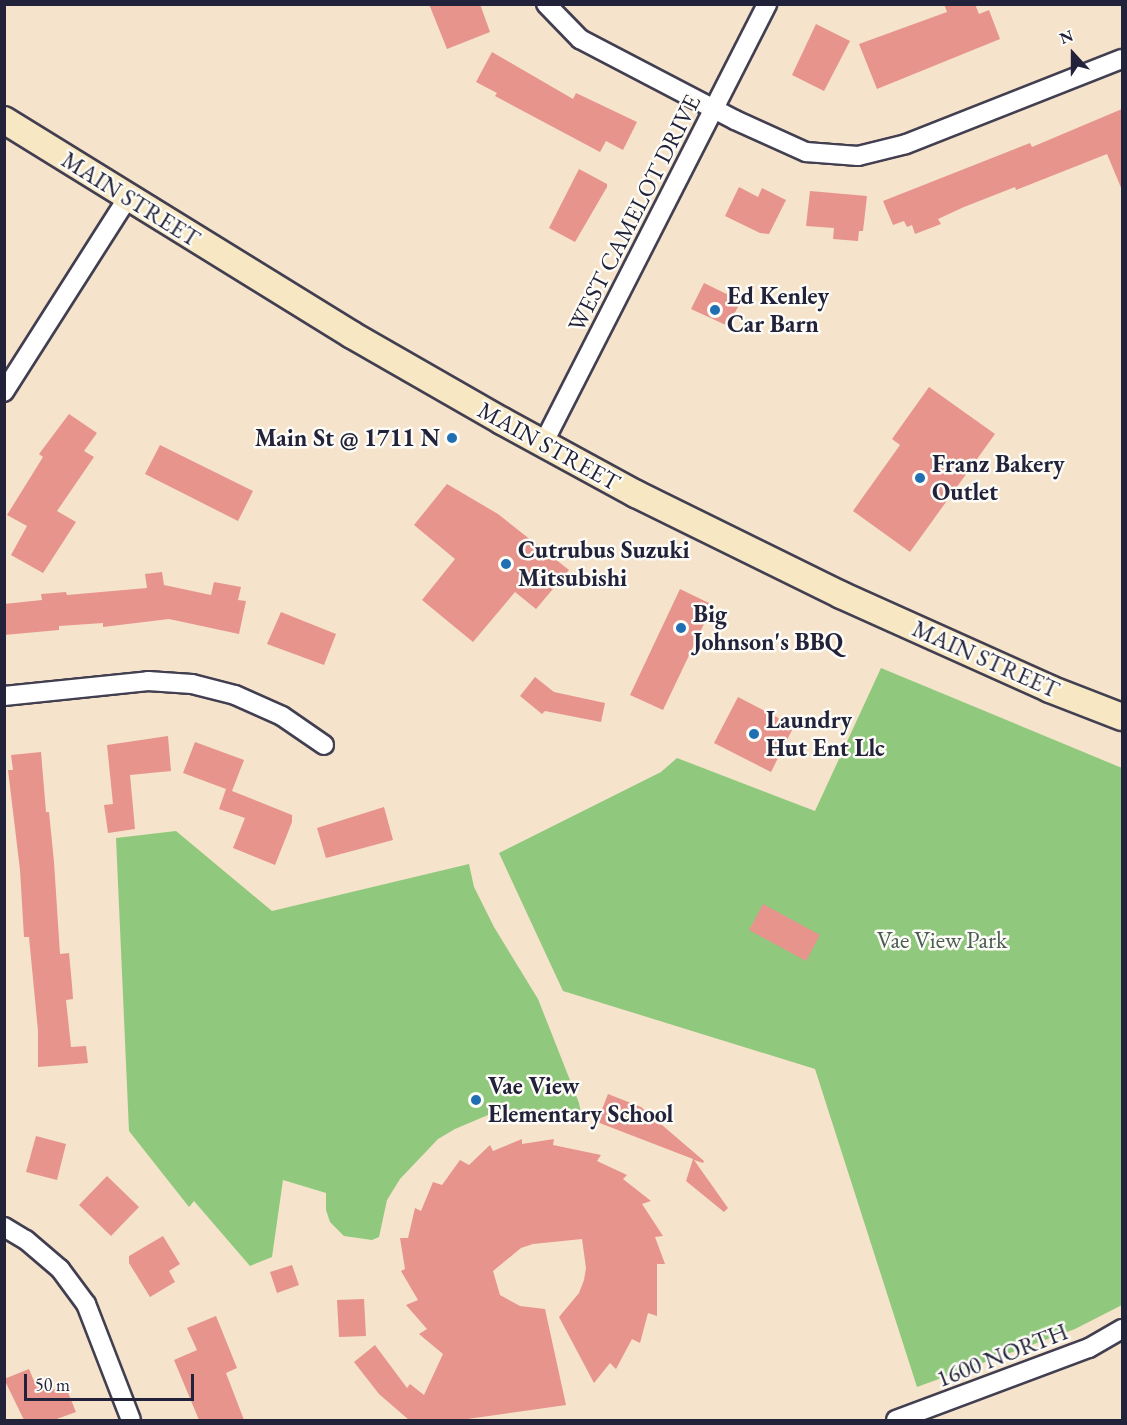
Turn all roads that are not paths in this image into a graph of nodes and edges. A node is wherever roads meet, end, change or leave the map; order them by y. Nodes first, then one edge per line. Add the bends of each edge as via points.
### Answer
1 (546, 4) edge
2 (767, 4) edge
3 (1122, 58) edge
4 (714, 109) junction
5 (4, 120) edge
6 (128, 197) junction
7 (4, 392) edge
8 (543, 444) junction
9 (4, 696) edge
10 (1122, 717) edge
11 (324, 745) dead end
12 (4, 1227) edge
13 (1122, 1329) edge
14 (131, 1420) edge
15 (896, 1420) edge

1 - 4 street via 580,39
2 - 4 street, WEST CAMELOT DRIVE
3 - 4 street via 906,144 858,156 806,152
4 - 8 street, WEST CAMELOT DRIVE
5 - 6 main road, MAIN STREET
6 - 7 street
6 - 8 main road, MAIN STREET via 283,294
8 - 10 main road, MAIN STREET via 717,536 812,581 1050,689
9 - 11 street via 148,681 192,684 235,695 282,716
12 - 14 street via 60,1269 86,1304
13 - 15 street, 1600 NORTH via 1089,1348

